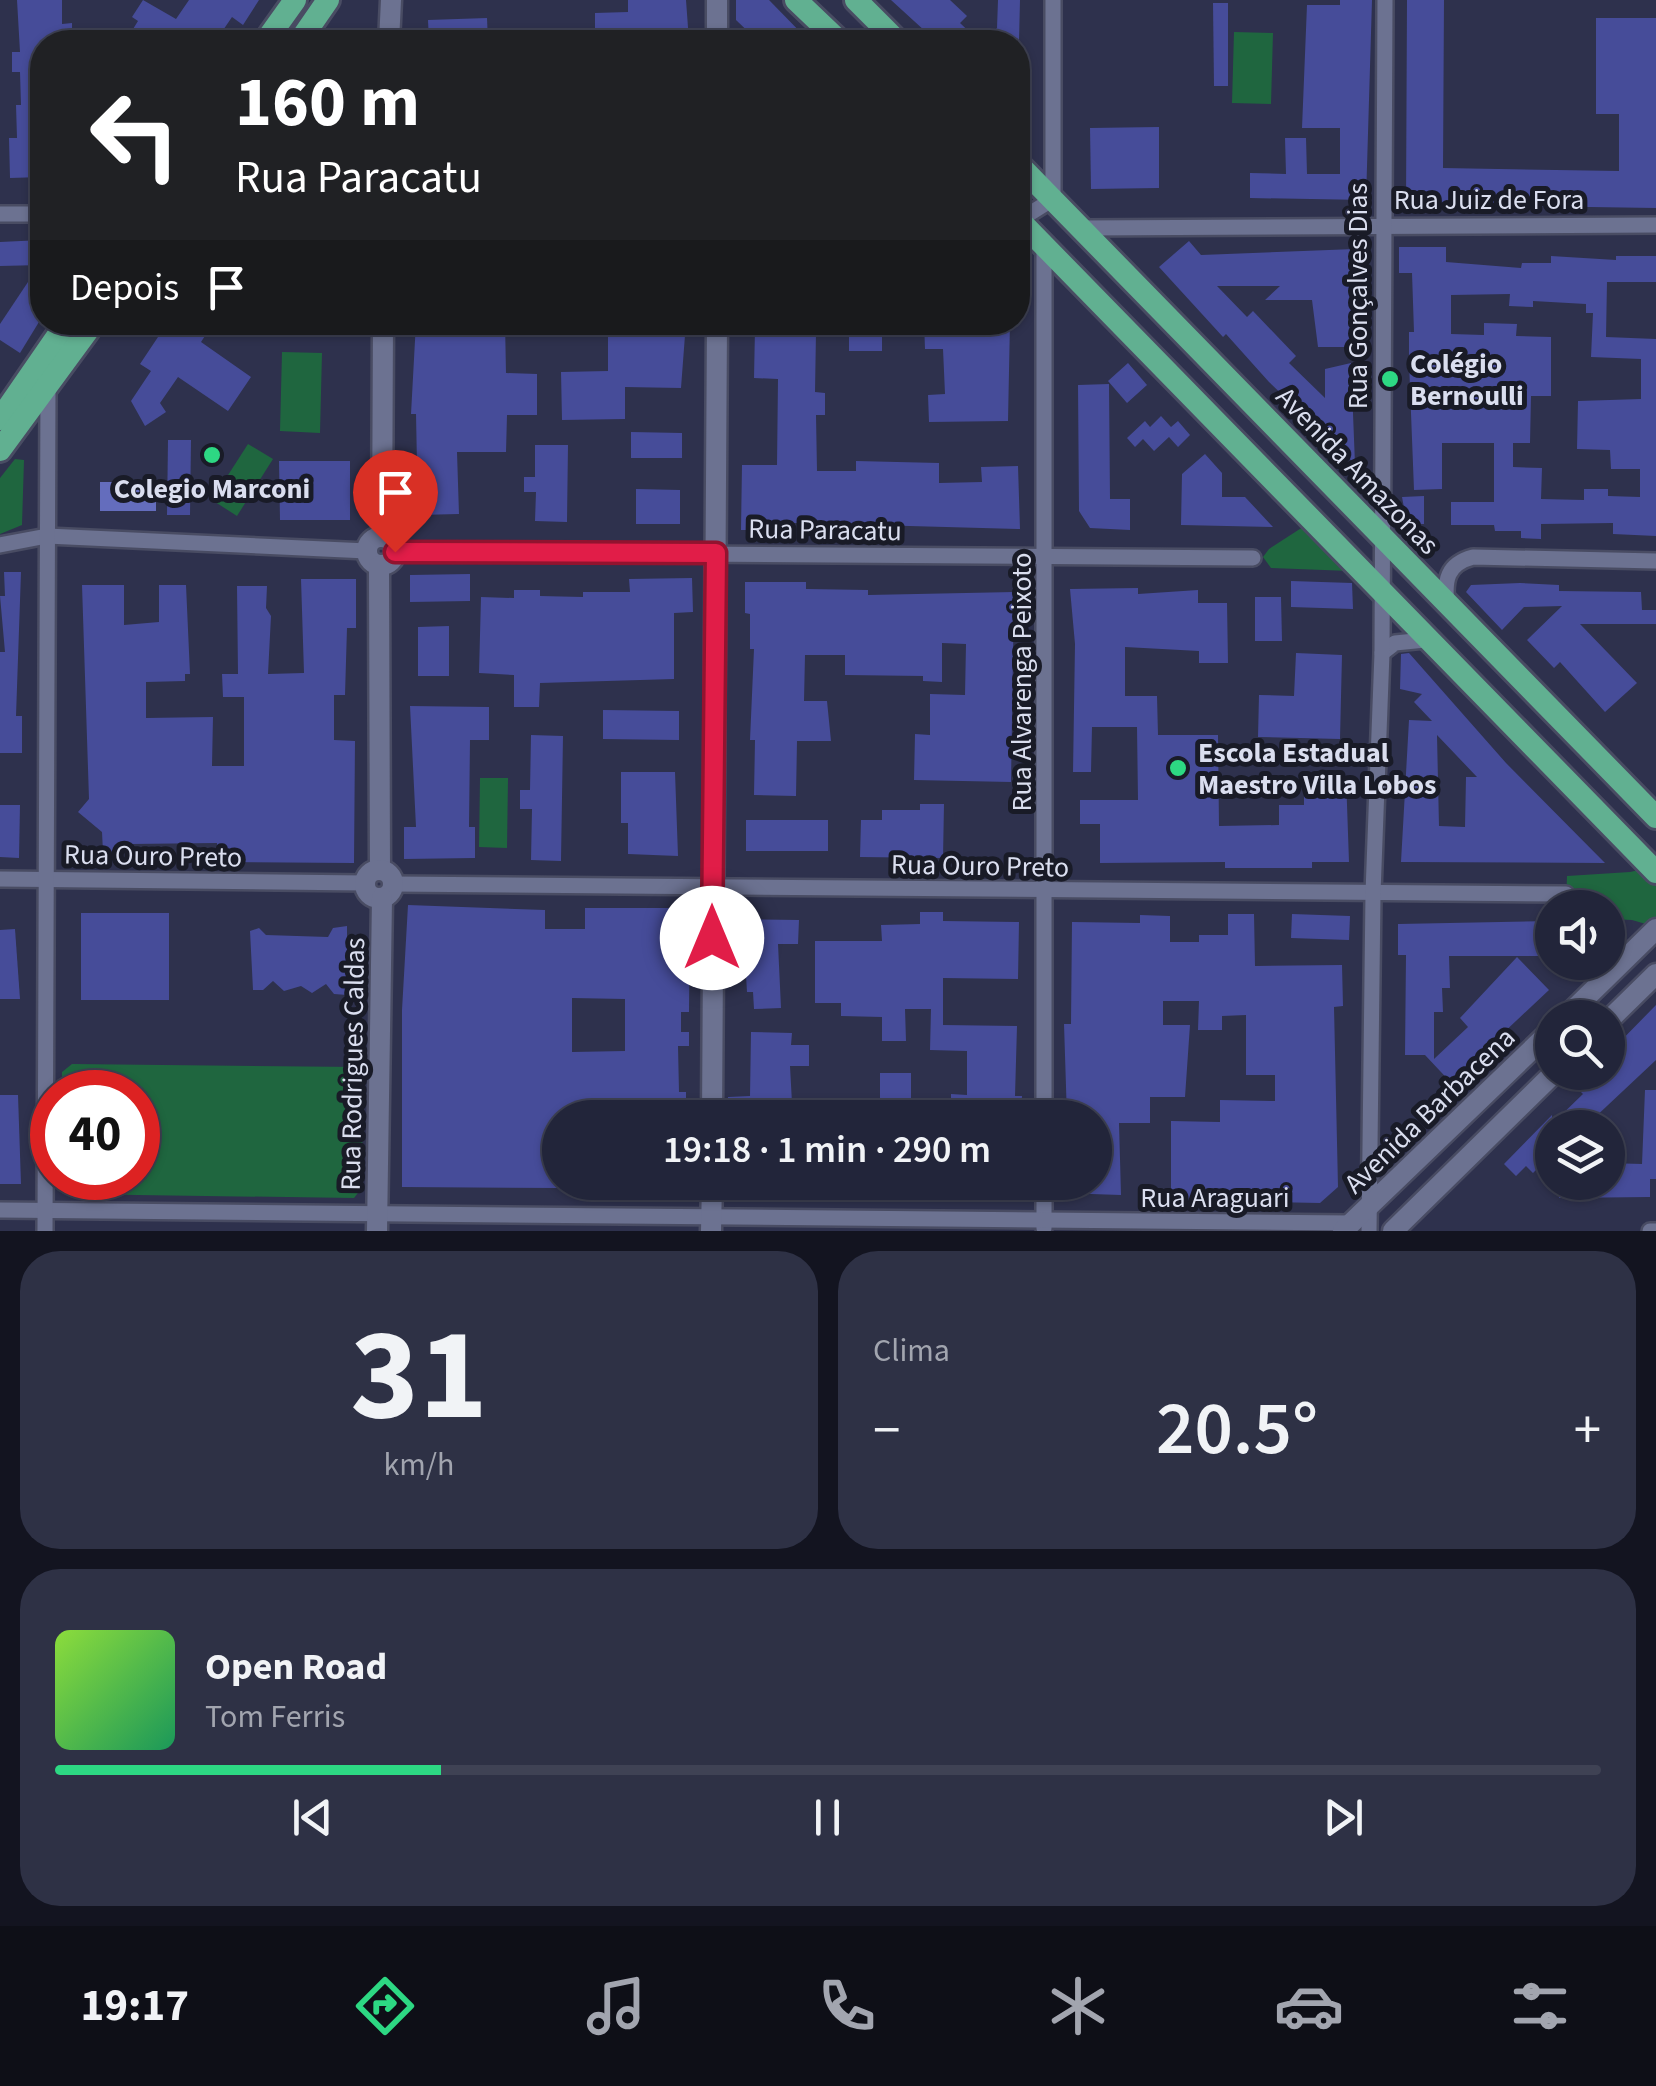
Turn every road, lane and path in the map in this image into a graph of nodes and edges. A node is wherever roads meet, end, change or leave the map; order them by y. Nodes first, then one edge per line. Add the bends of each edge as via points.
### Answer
1 (294, 0) edge
2 (328, 0) edge
3 (717, 0) edge
4 (796, 0) edge
5 (856, 0) edge
6 (1052, 0) edge
7 (1385, 0) edge
8 (273, 30) edge
9 (307, 30) edge
10 (718, 30) edge
11 (827, 30) edge
12 (886, 30) edge
13 (1030, 176) edge
14 (1052, 199) junction
15 (1030, 213) edge
16 (0, 214) edge
17 (30, 214) edge
18 (1382, 223) junction
19 (1656, 225) edge
20 (1082, 228) junction
21 (1030, 232) edge
22 (1044, 247) junction
23 (58, 335) edge
24 (84, 335) edge
25 (383, 335) edge
26 (717, 335) edge
27 (48, 380) junction
28 (0, 419) edge
29 (0, 450) edge
30 (1380, 532) junction
31 (47, 536) junction
32 (0, 545) edge
33 (381, 551) junction
34 (716, 553) junction
35 (1046, 556) junction
36 (1254, 558) dead end
37 (1656, 561) edge
38 (1381, 594) junction
39 (1447, 604) junction
40 (1425, 640) junction
41 (1382, 653) junction
42 (1656, 817) edge
43 (1656, 872) edge
44 (47, 878) junction
45 (0, 879) edge
46 (380, 883) junction
47 (713, 883) junction
48 (1045, 892) junction
49 (1373, 892) junction
50 (1535, 894) edge
51 (1656, 929) edge
52 (1656, 974) edge
53 (1583, 1000) edge
54 (1625, 1004) edge
55 (1535, 1046) edge
56 (1536, 1090) edge
57 (712, 1100) edge
58 (1044, 1100) edge
59 (1044, 1200) edge
60 (1370, 1204) junction
61 (0, 1210) edge
62 (45, 1211) junction
63 (377, 1223) edge
64 (711, 1224) edge
65 (1044, 1226) edge
66 (1355, 1229) edge
67 (45, 1231) edge
68 (1392, 1231) edge

1 - 8 main road
2 - 9 main road
3 - 10 street
4 - 11 main road
5 - 12 main road
6 - 14 street
7 - 18 street, Rua Gonçalves Dias
13 - 14 main road, Avenida Amazonas
14 - 15 street
14 - 20 main road, Avenida Amazonas
16 - 17 street
18 - 19 street, Rua Juiz de Fora
18 - 20 street, Rua Juiz de Fora
18 - 30 street, Rua Gonçalves Dias
20 - 30 main road, Avenida Amazonas
21 - 22 main road
22 - 35 street, Rua Alvarenga Peixoto
22 - 38 main road
23 - 28 main road
24 - 27 main road
25 - 33 street, Rua Rodrigues Caldas
26 - 34 street
27 - 29 main road
27 - 31 street
30 - 38 street, Rua Gonçalves Dias
30 - 39 main road, Avenida Amazonas
31 - 32 street, Rua Paracatu
31 - 33 street, Rua Paracatu
31 - 44 street
33 - 34 street, Rua Paracatu
33 - 46 street, Rua Rodrigues Caldas
34 - 35 street, Rua Paracatu
34 - 47 street
35 - 36 street, Rua Paracatu
35 - 48 street, Rua Alvarenga Peixoto
37 - 39 street via 1461,560 1448,574
38 - 40 main road
38 - 41 street, Rua Gonçalves Dias
39 - 42 main road, Avenida Amazonas
40 - 41 street via 1396,643
40 - 43 main road
41 - 49 street, Rua Gonçalves Dias
44 - 45 street, Rua Ouro Preto
44 - 46 street, Rua Ouro Preto
44 - 62 street
46 - 47 street, Rua Ouro Preto
46 - 63 street, Rua Rodrigues Caldas
47 - 48 street, Rua Ouro Preto
47 - 57 street
48 - 49 street, Rua Ouro Preto
48 - 58 street, Rua Alvarenga Peixoto
49 - 50 street, Rua Ouro Preto
49 - 60 street, Rua Gonçalves Dias
51 - 53 street
52 - 54 street
55 - 60 street, Avenida Barbacena
56 - 68 street
59 - 65 street
60 - 66 street, Avenida Barbacena
61 - 62 street, Rua Araguari
62 - 63 street, Rua Araguari
62 - 67 street
63 - 64 street, Rua Araguari
64 - 65 street, Rua Araguari
65 - 66 street, Rua Araguari

